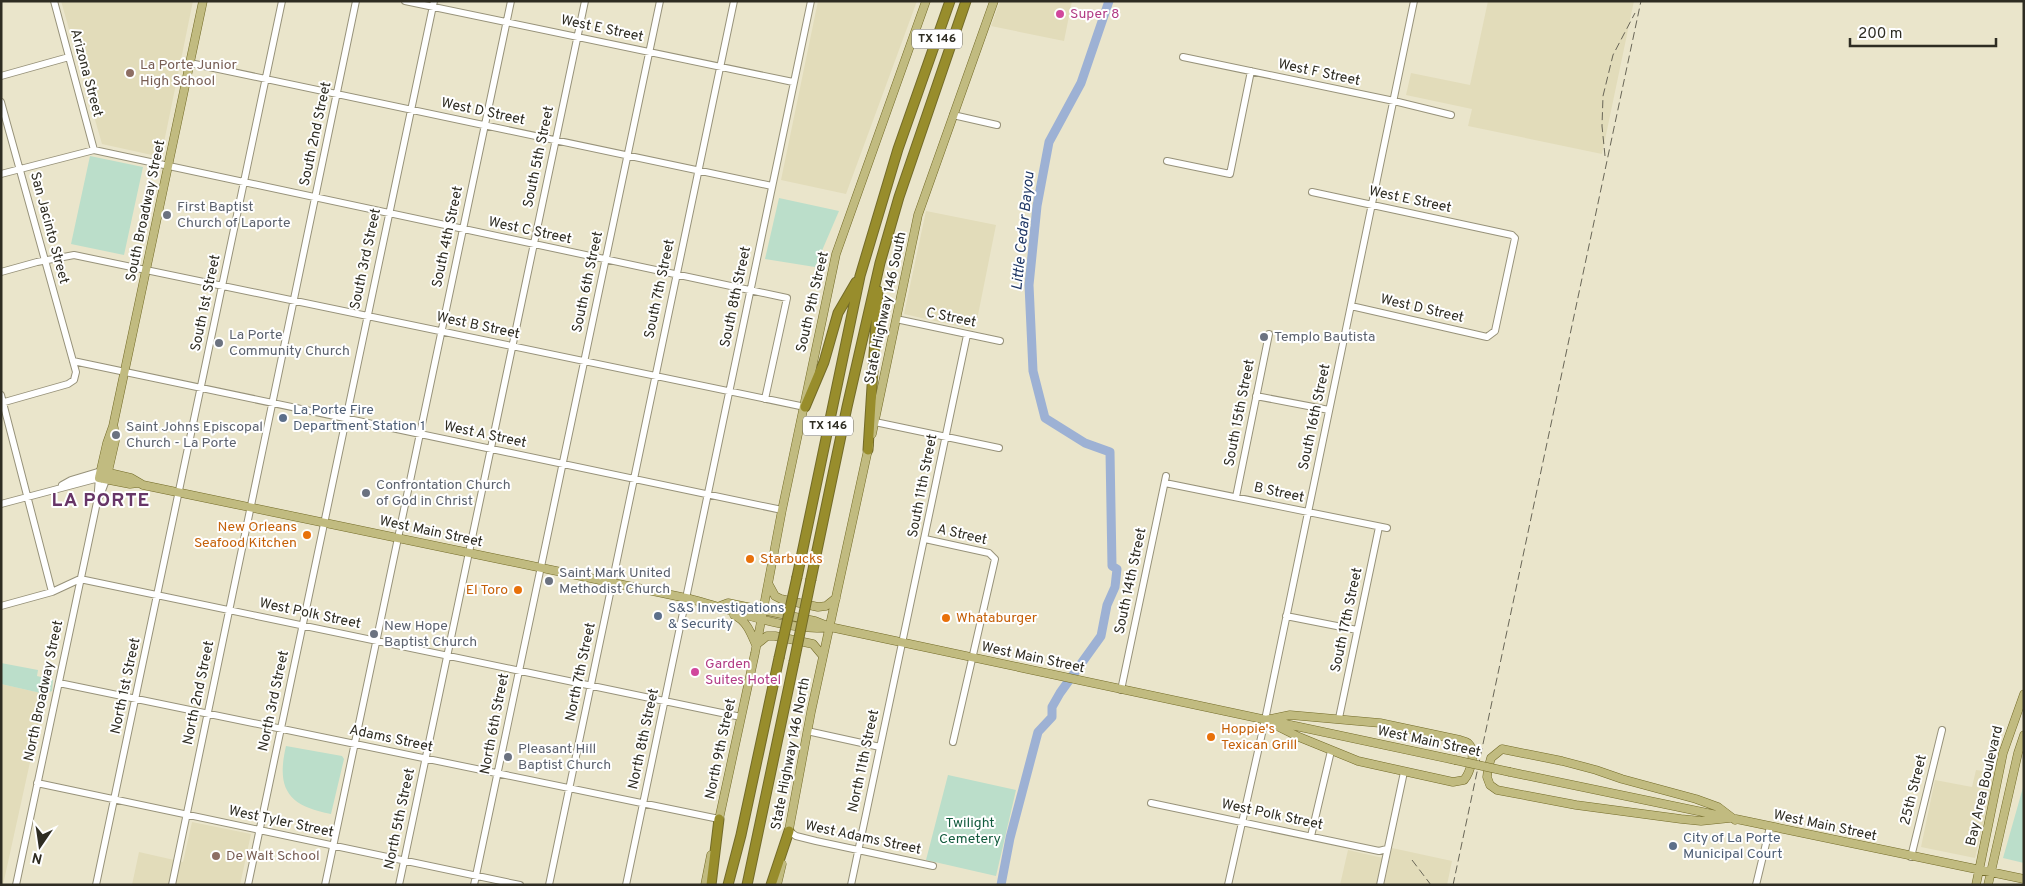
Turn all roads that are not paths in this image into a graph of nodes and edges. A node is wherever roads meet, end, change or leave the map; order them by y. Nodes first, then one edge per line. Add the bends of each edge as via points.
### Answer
1 (54, 1) edge
2 (203, 1) edge
3 (282, 1) edge
4 (356, 1) edge
5 (405, 1) edge
6 (511, 1) edge
7 (584, 1) edge
8 (660, 1) edge
9 (734, 1) edge
10 (812, 1) edge
11 (926, 1) edge
12 (946, 1) edge
13 (950, 1) edge
14 (966, 1) edge
15 (994, 1) edge
16 (1414, 1) edge
17 (433, 4) edge
18 (506, 22) junction
19 (577, 37) junction
20 (649, 52) junction
21 (69, 57) junction
22 (1183, 57) dead end
23 (190, 63) junction
24 (720, 67) junction
25 (1251, 71) junction
26 (1, 76) edge
27 (923, 76) junction
28 (266, 80) junction
29 (793, 82) junction
30 (337, 95) junction
31 (1394, 101) junction
32 (1, 102) edge
33 (411, 110) junction
34 (953, 115) junction
35 (1451, 115) dead end
36 (484, 125) junction
37 (997, 125) dead end
38 (556, 140) junction
39 (94, 150) junction
40 (628, 155) junction
41 (1167, 161) dead end
42 (168, 167) junction
43 (20, 169) junction
44 (699, 170) junction
45 (1, 174) edge
46 (244, 183) junction
47 (772, 186) junction
48 (1312, 192) dead end
49 (315, 198) junction
50 (1372, 205) junction
51 (389, 214) junction
52 (462, 229) junction
53 (534, 244) junction
54 (45, 260) junction
55 (605, 260) junction
56 (880, 262) junction
57 (146, 270) junction
58 (1, 272) edge
59 (676, 275) junction
60 (860, 276) junction
61 (222, 286) junction
62 (750, 290) junction
63 (293, 300) junction
64 (1351, 306) junction
65 (367, 316) junction
66 (896, 319) junction
67 (441, 331) junction
68 (1269, 334) dead end
69 (967, 335) junction
70 (1486, 336) joint
71 (1000, 341) dead end
72 (513, 346) junction
73 (73, 361) junction
74 (584, 361) junction
75 (125, 372) junction
76 (655, 376) junction
77 (201, 388) junction
78 (729, 391) junction
79 (1, 395) edge
80 (1256, 396) junction
81 (765, 399) junction
82 (2, 403) edge
83 (272, 403) junction
84 (804, 407) junction
85 (1329, 410) junction
86 (346, 419) junction
87 (875, 422) junction
88 (419, 434) junction
89 (945, 437) junction
90 (999, 448) dead end
91 (491, 449) junction
92 (868, 450) junction
93 (562, 464) junction
94 (103, 475) junction
95 (633, 479) junction
96 (1165, 479) joint
97 (179, 492) junction
98 (707, 495) junction
99 (28, 497) junction
100 (1236, 497) junction
101 (1, 504) edge
102 (250, 507) junction
103 (782, 510) junction
104 (1307, 512) junction
105 (325, 522) junction
106 (1379, 527) junction
107 (1387, 528) dead end
108 (397, 538) junction
109 (925, 539) junction
110 (470, 553) junction
111 (540, 567) junction
112 (80, 579) junction
113 (612, 583) junction
114 (769, 583) junction
115 (52, 592) junction
116 (158, 595) junction
117 (686, 598) junction
118 (836, 598) junction
119 (1, 606) edge
120 (720, 606) junction
121 (230, 610) junction
122 (762, 615) junction
123 (1286, 616) junction
124 (303, 625) junction
125 (830, 627) junction
126 (1357, 630) junction
127 (375, 640) junction
128 (903, 643) junction
129 (756, 645) junction
130 (448, 656) junction
131 (823, 656) junction
132 (972, 657) junction
133 (518, 670) junction
134 (59, 683) junction
135 (591, 685) junction
136 (1121, 690) junction
137 (2024, 694) edge
138 (136, 699) junction
139 (664, 701) junction
140 (2021, 710) edge
141 (208, 714) junction
142 (741, 717) junction
143 (1339, 718) junction
144 (1265, 720) junction
145 (281, 728) junction
146 (1942, 730) dead end
147 (807, 731) junction
148 (2024, 735) edge
149 (954, 742) dead end
150 (355, 744) junction
151 (880, 747) junction
152 (1331, 751) junction
153 (426, 759) junction
154 (1404, 772) junction
155 (498, 773) junction
156 (1997, 781) junction
157 (37, 783) junction
158 (2011, 784) junction
159 (569, 788) junction
160 (114, 799) junction
161 (643, 803) junction
162 (1151, 803) dead end
163 (186, 815) junction
164 (719, 819) junction
165 (1733, 819) junction
166 (1241, 822) junction
167 (1770, 827) junction
168 (260, 830) junction
169 (789, 831) junction
170 (1311, 836) junction
171 (333, 846) junction
172 (1388, 848) junction
173 (858, 850) junction
174 (1911, 857) junction
175 (404, 860) junction
176 (933, 866) dead end
177 (1979, 870) junction
178 (1990, 872) junction
179 (476, 876) junction
180 (2024, 879) edge
181 (16, 885) edge
182 (96, 885) edge
183 (172, 885) edge
184 (248, 885) edge
185 (325, 885) edge
186 (399, 885) edge
187 (474, 885) edge
188 (520, 885) edge
189 (549, 885) edge
190 (626, 885) edge
191 (705, 885) edge
192 (711, 885) edge
193 (728, 885) edge
194 (747, 885) edge
195 (771, 885) edge
196 (777, 885) edge
197 (851, 885) edge
198 (1228, 885) edge
199 (1380, 885) edge
200 (1756, 885) edge
201 (1976, 885) edge
202 (1988, 885) edge

1 - 21 street, Arizona Street
2 - 23 main road, South Broadway Street
3 - 28 street, South 1st Street
4 - 30 street, South 2nd Street
5 - 17 street, West E Street
6 - 18 street, South 4th Street
7 - 19 street, South 5th Street
8 - 20 street, South 6th Street
9 - 24 street, South 7th Street
10 - 29 street, South 8th Street
11 - 84 main road, South 9th Street via 836,254
12 - 27 highway
13 - 27 highway, TX 146
14 - 56 highway, TX 146
15 - 34 main road, State Highway 146 South
16 - 31 street, South 16th Street
17 - 18 street, West E Street
17 - 33 street, South 3rd Street
18 - 19 street, West E Street
18 - 36 street, South 4th Street
19 - 20 street, West E Street
19 - 38 street, South 5th Street
20 - 24 street, West E Street
20 - 40 street, South 6th Street
21 - 26 street
21 - 39 street, Arizona Street
22 - 25 street, West F Street
23 - 28 street, West D Street
23 - 42 main road, South Broadway Street
24 - 29 street, West E Street
24 - 44 street, South 7th Street
25 - 31 street, West F Street
25 - 41 street via 1230,174
27 - 60 highway, TX 146
28 - 30 street, West D Street
28 - 46 street, South 1st Street
29 - 47 street, South 8th Street
30 - 33 street, West D Street
30 - 49 street, South 2nd Street
31 - 35 street, West F Street
31 - 50 street, South 16th Street
32 - 43 street, San Jacinto Street
33 - 36 street, West D Street
33 - 51 street, South 3rd Street
34 - 37 street
34 - 66 main road, State Highway 146 South via 918,216
36 - 38 street, West D Street
36 - 52 street, South 4th Street
38 - 40 street, West D Street
38 - 53 street, South 5th Street
39 - 42 street, West C Street
39 - 43 street
40 - 44 street, West D Street
40 - 55 street, South 6th Street
42 - 46 street, West C Street
42 - 57 main road, South Broadway Street
43 - 45 street
43 - 54 street, San Jacinto Street
44 - 47 street, West D Street
44 - 59 street, South 7th Street
46 - 49 street, West C Street
46 - 61 street, South 1st Street
47 - 62 street, South 8th Street
48 - 50 street, West E Street
49 - 51 street, West C Street
49 - 63 street, South 2nd Street
50 - 64 street, South 16th Street
50 - 70 street, West E Street via 1515,238 1495,331
51 - 52 street, West C Street
51 - 65 street, South 3rd Street
52 - 53 street, West C Street
52 - 67 street, South 4th Street
53 - 55 street, West C Street
53 - 72 street, South 5th Street
54 - 57 street, West B Street via 74,255
54 - 58 street, West B Street
54 - 73 street, San Jacinto Street
55 - 59 street, West C Street
55 - 74 street, South 6th Street
56 - 92 highway
56 - 194 highway, TX 146, bridge via 846,407
57 - 61 street, West B Street
57 - 75 main road, South Broadway Street
59 - 62 street, West C Street
59 - 76 street, South 7th Street
60 - 84 highway via 838,313 824,362
60 - 193 highway, TX 146, bridge
61 - 63 street, West B Street
61 - 77 street, South 1st Street
62 - 78 street, South 8th Street
62 - 81 street, West C Street via 787,298
63 - 65 street, West B Street
63 - 83 street, South 2nd Street
64 - 70 street, West D Street
64 - 85 street, South 16th Street
65 - 67 street, West B Street
65 - 86 street, South 3rd Street
66 - 69 street, C Street
66 - 87 main road, State Highway 146 South
67 - 72 street, West B Street
67 - 88 street, South 4th Street
68 - 80 street, South 15th Street
69 - 71 street, C Street
69 - 89 street, South 11th Street
72 - 74 street, West B Street
72 - 91 street, South 5th Street
73 - 75 street, West A Street
73 - 82 street via 76,372 74,380 68,384
74 - 76 street, West B Street
74 - 93 street, South 6th Street
75 - 77 street, West A Street
75 - 94 main road, South Broadway Street via 114,441
76 - 78 street, West B Street
76 - 95 street, South 7th Street
77 - 83 street, West A Street
77 - 97 street, South 1st Street
78 - 81 street, West B Street
78 - 98 street, South 8th Street
79 - 82 street
80 - 85 street
80 - 100 street, South 15th Street
81 - 84 street, West B Street
82 - 99 street
83 - 86 street, West A Street
83 - 102 street, South 2nd Street
84 - 103 main road, South 9th Street
85 - 104 street, South 16th Street
86 - 88 street, West A Street
86 - 105 street, South 3rd Street
87 - 89 street
87 - 92 main road, State Highway 146 South
88 - 91 street, West A Street
88 - 108 street, South 4th Street
89 - 90 street
89 - 109 street, South 11th Street
91 - 93 street, West A Street
91 - 110 street, South 5th Street
92 - 118 main road, State Highway 146 South
93 - 95 street, West A Street
93 - 111 street, South 6th Street
94 - 97 main road, West Main Street via 130,484
94 - 99 street
94 - 112 street, North Broadway Street
95 - 98 street, West A Street
95 - 113 street, South 7th Street
96 - 100 street, B Street
96 - 136 street, South 14th Street
97 - 102 main road, West Main Street
97 - 116 street, North 1st Street
98 - 103 street, West A Street
98 - 117 street, South 8th Street
99 - 101 street
99 - 115 street
100 - 104 street, B Street
102 - 105 main road, West Main Street
102 - 121 street, North 2nd Street
103 - 114 main road, South 9th Street
104 - 106 street, B Street
104 - 123 street, South 16th Street
105 - 108 main road, West Main Street
105 - 124 street, North 3rd Street
106 - 107 street, B Street
106 - 126 street, South 17th Street
108 - 110 main road, West Main Street
108 - 127 street, South 4th Street
109 - 128 street, South 11th Street
109 - 132 street, A Street via 989,553 995,559
110 - 111 main road, West Main Street
110 - 130 street, North 5th Street
111 - 113 main road, West Main Street
111 - 133 street, North 6th Street
112 - 115 street
112 - 116 street, West Polk Street
112 - 134 street, North Broadway Street
113 - 117 main road, West Main Street
113 - 135 street, North 7th Street
114 - 118 main road via 780,599 818,607 826,606
114 - 122 main road, South 9th Street
115 - 119 street
116 - 121 street, West Polk Street
116 - 138 street, North 1st Street
117 - 120 main road, West Main Street
117 - 139 street, North 8th Street
118 - 125 main road, State Highway 146 South
120 - 122 main road, West Main Street via 728,603
120 - 129 main road via 743,620
121 - 124 street, West Polk Street
121 - 141 street, North 2nd Street
122 - 125 main road, West Main Street via 815,621
122 - 129 main road, North 9th Street
123 - 126 street
123 - 144 street, South 16th Street
124 - 127 street, West Polk Street
124 - 145 street, North 3rd Street
125 - 128 main road, West Main Street
125 - 131 main road, State Highway 146 North
126 - 143 street, South 17th Street
127 - 130 street, West Polk Street
127 - 150 street, South 4th Street
128 - 132 main road, West Main Street
128 - 151 street, North 11th Street
129 - 131 main road via 767,636 775,636 813,644
129 - 142 main road, North 9th Street
130 - 133 street, West Polk Street
130 - 153 street, North 5th Street
131 - 147 main road, State Highway 146 North
132 - 136 main road, West Main Street
132 - 149 street
133 - 135 street, West Polk Street
133 - 155 street, North 6th Street
134 - 138 street, Adams Street
134 - 157 street, North Broadway Street
135 - 139 street, West Polk Street
135 - 159 street, North 7th Street
136 - 144 main road, West Main Street
137 - 140 main road, Bay Area Boulevard
138 - 141 street, Adams Street
138 - 160 street, North 1st Street
139 - 142 street, West Polk Street
139 - 161 street, North 8th Street
140 - 156 main road, Bay Area Boulevard via 2003,753
141 - 145 street, Adams Street
141 - 163 street, North 2nd Street
142 - 164 main road, North 9th Street
143 - 144 main road via 1290,716
143 - 154 main road via 1381,723 1460,740 1468,743 1472,750 1468,773 1460,782
144 - 152 main road
144 - 165 main road, West Main Street, bridge
144 - 166 street, South 16th Street
145 - 150 street, Adams Street
145 - 168 street, North 3rd Street
146 - 174 street, 25th Street
147 - 151 street
147 - 169 main road, State Highway 146 North
148 - 158 main road, Bay Area Boulevard
150 - 153 street, Adams Street
150 - 171 street, South 4th Street
151 - 173 street, North 11th Street
152 - 154 main road
152 - 170 street
153 - 155 street, Adams Street
153 - 175 street, North 5th Street
154 - 172 street
155 - 159 street, Adams Street
155 - 179 street, North 6th Street
156 - 158 main road
156 - 177 main road, Bay Area Boulevard
157 - 160 street, West Tyler Street
157 - 181 street, North Broadway Street
158 - 178 main road, Bay Area Boulevard
159 - 161 street, Adams Street
159 - 189 street, North 7th Street
160 - 163 street, West Tyler Street
160 - 182 street, North 1st Street
161 - 164 street, Adams Street
161 - 190 street, North 8th Street
162 - 166 street, West Polk Street
163 - 168 street, West Tyler Street
163 - 183 street, North 2nd Street
164 - 191 main road, North 9th Street
164 - 192 highway
165 - 165 main road via 1718,807 1696,799 1520,751 1502,749 1491,758 1488,768 1490,785 1516,794 1701,821
165 - 167 main road, West Main Street
166 - 170 street, West Polk Street
166 - 198 street, South 16th Street
167 - 174 main road, West Main Street
167 - 200 street
168 - 171 street, West Tyler Street
168 - 184 street, North 3rd Street
169 - 173 street, West Adams Street via 796,836
169 - 195 highway
169 - 196 main road, State Highway 146 North
170 - 172 street, West Polk Street via 1380,851
171 - 175 street, West Tyler Street
171 - 185 street, South 4th Street
172 - 199 street
173 - 176 street, West Adams Street
173 - 197 street, North 11th Street
174 - 177 main road, West Main Street
175 - 179 street, West Tyler Street
175 - 186 street, North 5th Street
177 - 178 main road, West Main Street
177 - 201 main road, Bay Area Boulevard
178 - 180 main road, West Main Street
178 - 202 main road, Bay Area Boulevard
179 - 187 street, North 6th Street
179 - 188 street, West Tyler Street

